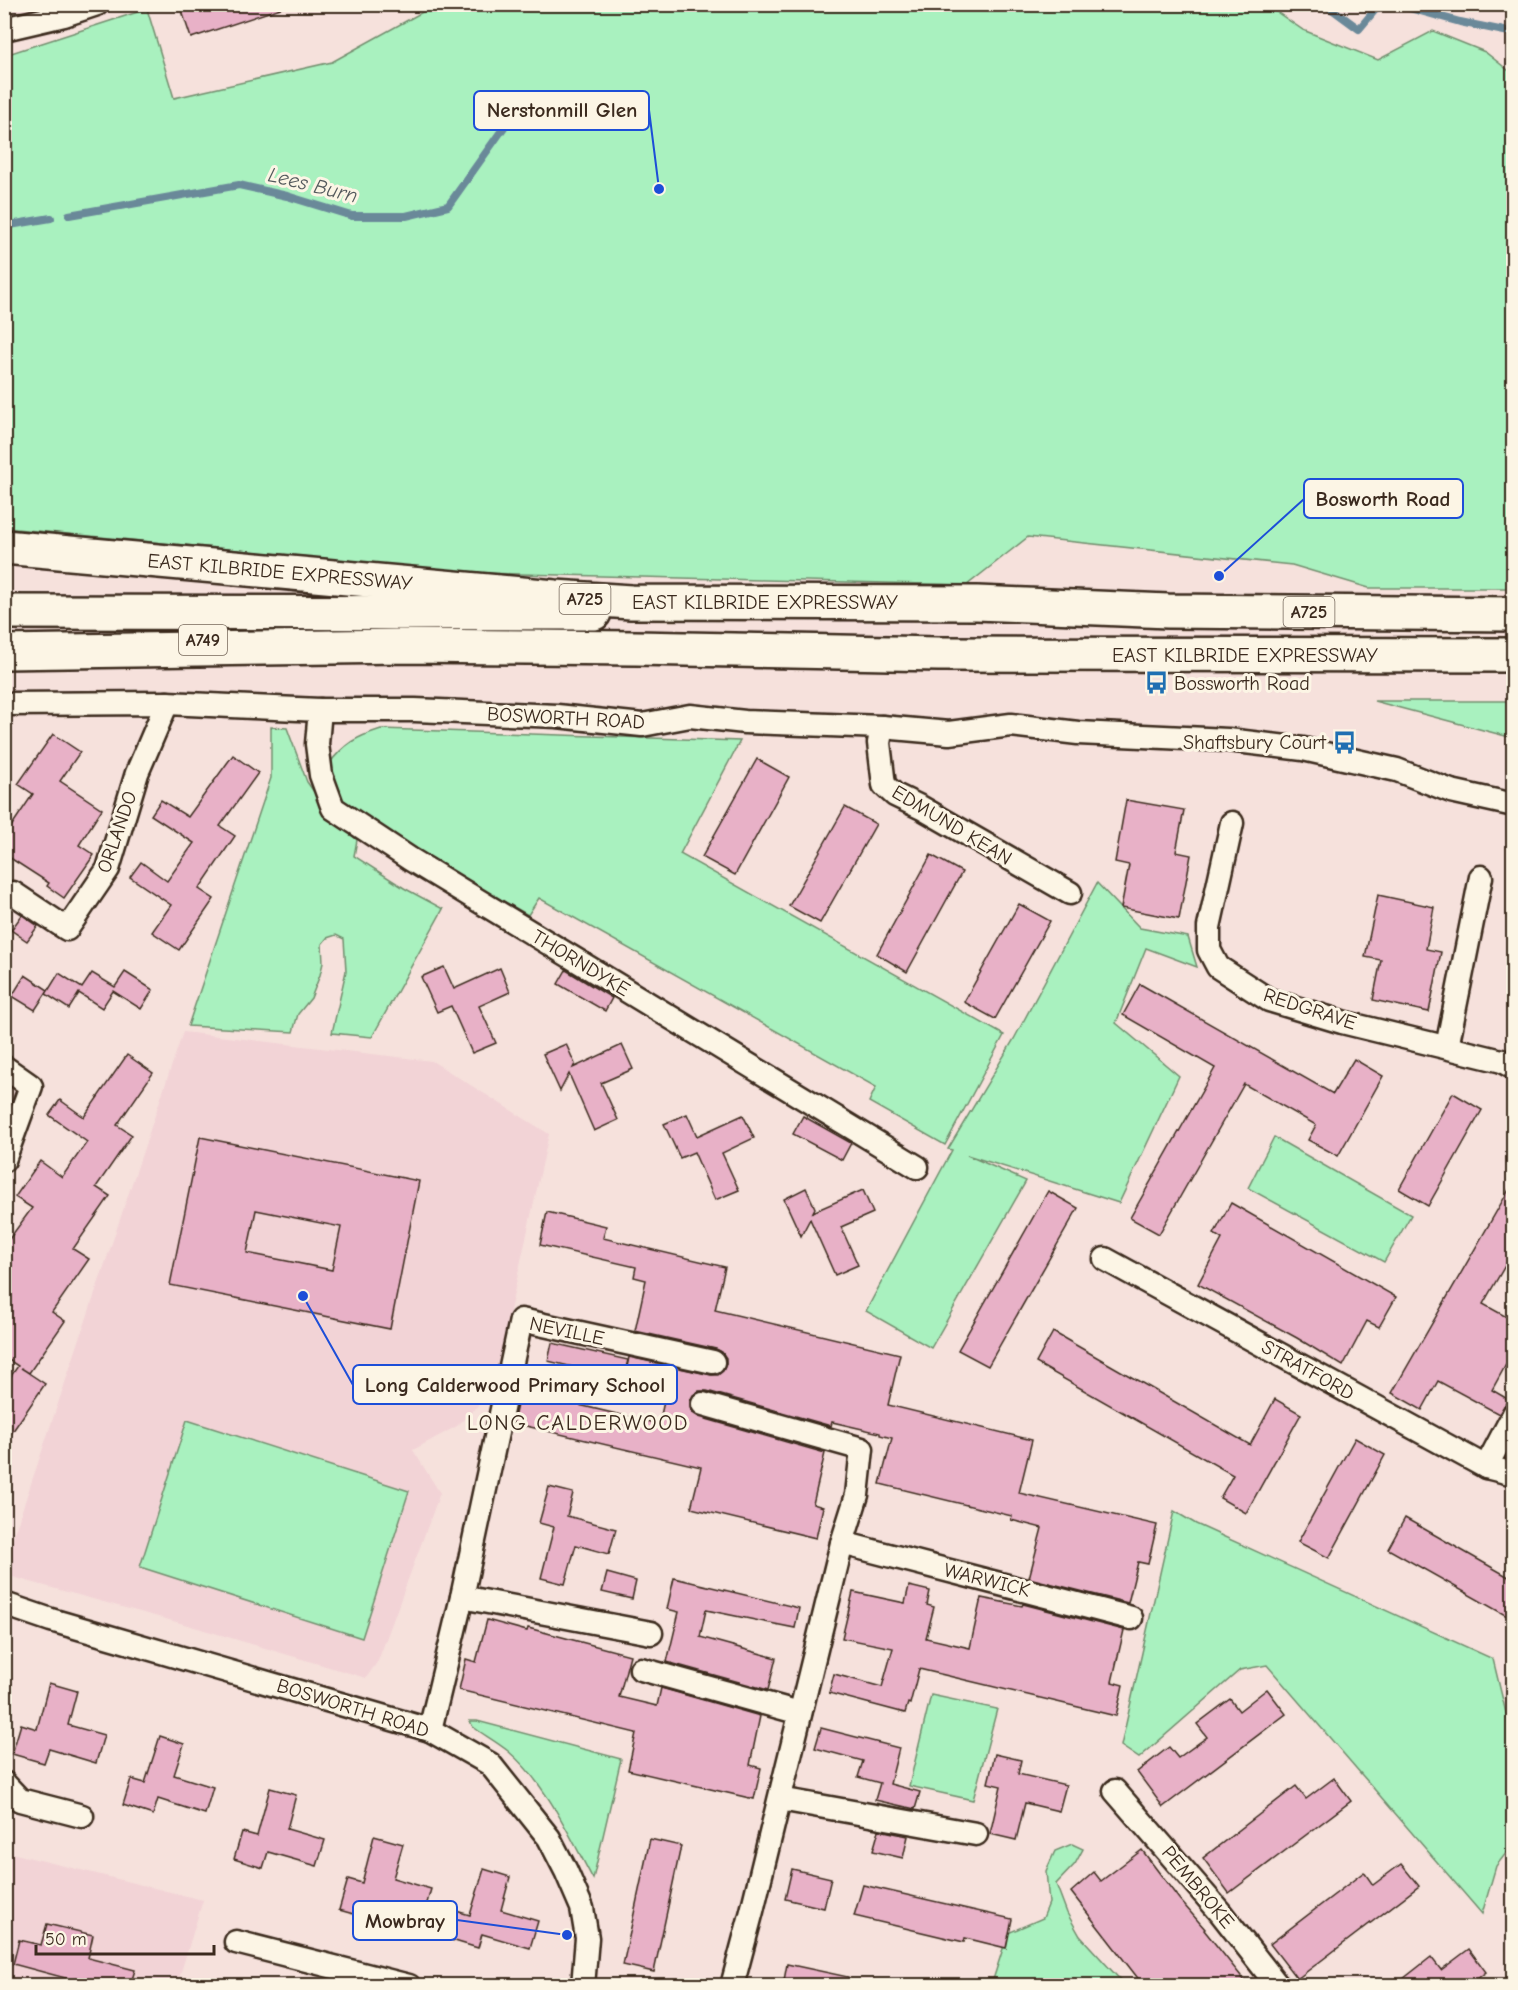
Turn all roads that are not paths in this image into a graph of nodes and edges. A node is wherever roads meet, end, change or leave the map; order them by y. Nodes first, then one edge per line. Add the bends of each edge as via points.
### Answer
1 (97, 4) edge
2 (4, 29) edge
3 (4, 547) edge
4 (1168, 611) junction
5 (4, 612) edge
6 (1514, 614) edge
7 (4, 636) edge
8 (400, 646) junction
9 (4, 652) edge
10 (1514, 655) edge
11 (167, 703) junction
12 (4, 704) edge
13 (320, 710) junction
14 (882, 727) junction
15 (1514, 805) edge
16 (1232, 823) dead end
17 (1481, 877) dead end
18 (13, 893) dead end
19 (1070, 893) dead end
20 (1447, 1047) junction
21 (4, 1067) edge
22 (1514, 1068) edge
23 (4, 1160) edge
24 (917, 1167) dead end
25 (1106, 1259) dead end
26 (714, 1362) dead end
27 (703, 1404) dead end
28 (1514, 1414) edge
29 (1486, 1467) junction
30 (1514, 1474) edge
31 (842, 1543) junction
32 (462, 1597) junction
33 (4, 1604) edge
34 (1131, 1617) dead end
35 (651, 1633) dead end
36 (641, 1669) dead end
37 (800, 1713) junction
38 (430, 1730) junction
39 (4, 1784) edge
40 (1116, 1791) dead end
41 (780, 1799) junction
42 (82, 1816) dead end
43 (976, 1834) dead end
44 (236, 1942) dead end
45 (409, 1986) edge
46 (584, 1986) edge
47 (732, 1986) edge
48 (1278, 1986) edge

1 - 2 street
3 - 4 main road, EAST KILBRIDE EXPRESSWAY / A725 via 631,602 977,603
4 - 5 main road, EAST KILBRIDE EXPRESSWAY / A749 via 977,618
4 - 6 main road, EAST KILBRIDE EXPRESSWAY / A725
7 - 8 main road, EAST KILBRIDE EXPRESSWAY / A749
8 - 9 main road, EAST KILBRIDE EXPRESSWAY / A725
8 - 10 main road, EAST KILBRIDE EXPRESSWAY / A725 via 938,654
11 - 12 street, BOSWORTH ROAD
11 - 13 street, BOSWORTH ROAD
11 - 18 street, ORLANDO via 137,773 108,869 67,929
13 - 14 street, BOSWORTH ROAD via 545,716 642,725 690,716
13 - 24 street, THORNDYKE via 317,744 321,775 333,808
14 - 15 street, BOSWORTH ROAD via 950,733 1011,725 1303,749 1397,770 1451,791
14 - 19 street, EDMUND KEAN via 879,742 885,785 895,795
16 - 20 street, REDGRAVE via 1209,927 1209,950 1218,967 1269,1000
17 - 20 street
20 - 22 street, REDGRAVE via 1502,1061
21 - 23 street via 31,1086
25 - 29 street, STRATFORD
26 - 32 street, NEVILLE via 521,1320
27 - 31 street via 862,1449 857,1496
28 - 29 street
29 - 30 street, STRATFORD
31 - 34 street, WARWICK
31 - 37 street
32 - 35 street
32 - 38 street, NEVILLE
33 - 38 street, BOSWORTH ROAD
36 - 37 street
37 - 41 street
38 - 46 street, BOSWORTH ROAD via 490,1764 549,1838 582,1908 587,1938
39 - 42 street via 20,1800
40 - 48 street, PEMBROKE
41 - 43 street
41 - 47 street
44 - 45 street

